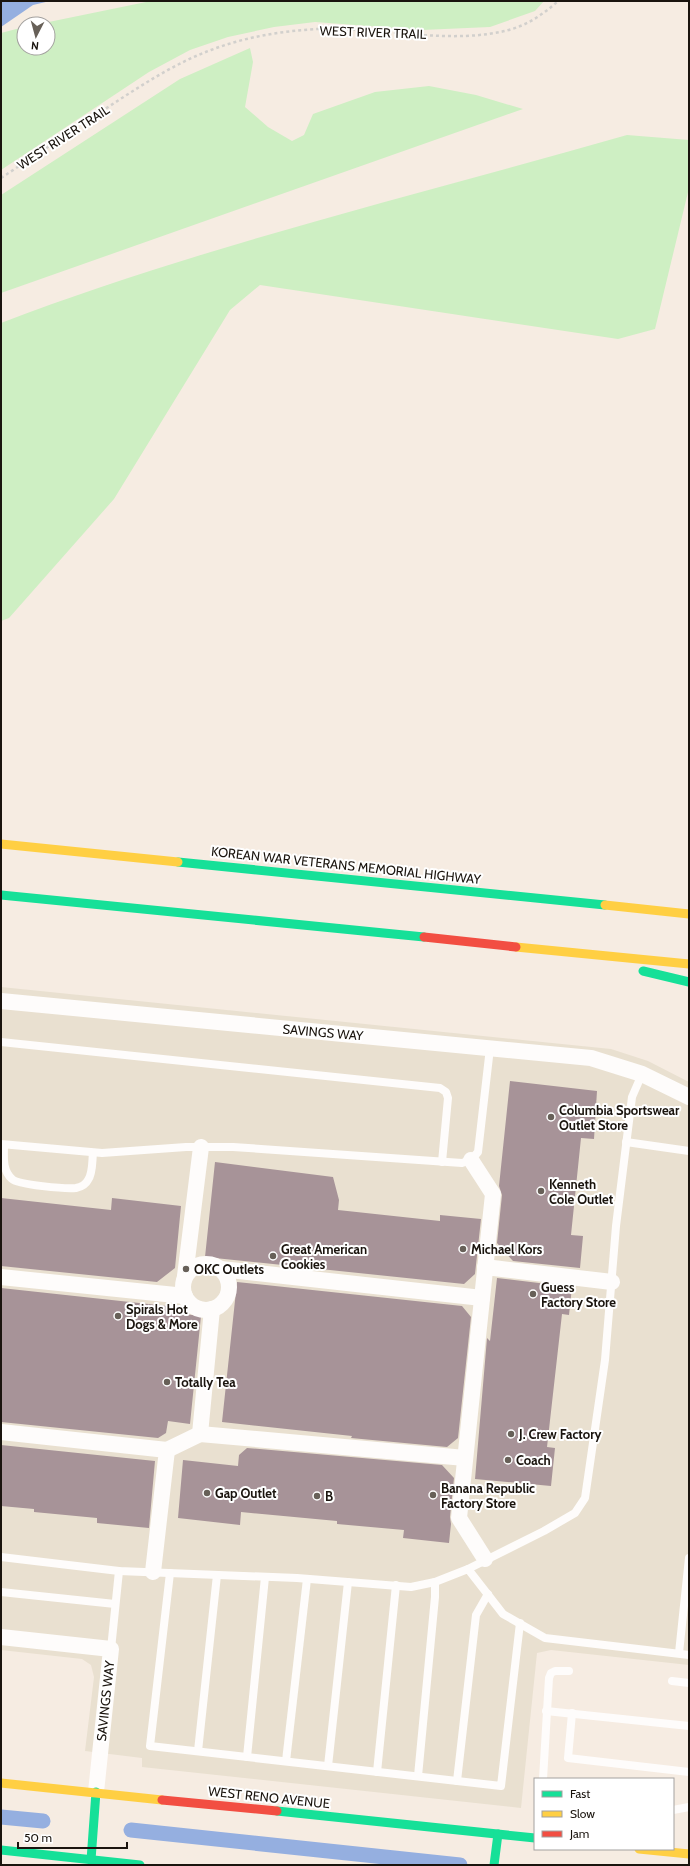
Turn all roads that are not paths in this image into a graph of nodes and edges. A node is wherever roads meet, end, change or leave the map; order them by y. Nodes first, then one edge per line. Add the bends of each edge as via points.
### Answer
1 (1, 844) edge
2 (1, 895) edge
3 (644, 900) dead end
4 (568, 902) junction
5 (689, 914) edge
6 (548, 950) junction
7 (689, 964) edge
8 (622, 967) dead end
9 (637, 970) dead end
10 (689, 982) edge
11 (1, 1001) edge
12 (1, 1042) edge
13 (490, 1048) junction
14 (642, 1074) junction
15 (689, 1097) edge
16 (626, 1142) junction
17 (2, 1144) edge
18 (201, 1147) junction
19 (689, 1151) edge
20 (93, 1153) junction
21 (471, 1160) junction
22 (442, 1162) junction
23 (485, 1267) junction
24 (221, 1270) junction
25 (185, 1276) junction
26 (1, 1277) edge
27 (612, 1282) junction
28 (184, 1296) junction
29 (482, 1298) junction
30 (212, 1310) junction
31 (1, 1432) edge
32 (200, 1434) junction
33 (167, 1450) junction
34 (466, 1458) junction
35 (1, 1557) edge
36 (689, 1558) edge
37 (485, 1559) junction
38 (468, 1569) junction
39 (119, 1571) junction
40 (153, 1572) junction
41 (170, 1573) junction
42 (217, 1575) junction
43 (265, 1577) junction
44 (307, 1579) junction
45 (348, 1582) junction
46 (434, 1582) junction
47 (396, 1585) junction
48 (1, 1592) edge
49 (488, 1594) junction
50 (115, 1604) junction
51 (520, 1623) junction
52 (1, 1637) edge
53 (111, 1648) junction
54 (679, 1653) junction
55 (689, 1655) edge
56 (569, 1671) dead end
57 (672, 1681) dead end
58 (689, 1683) edge
59 (546, 1711) junction
60 (572, 1713) junction
61 (689, 1726) edge
62 (198, 1751) junction
63 (247, 1757) junction
64 (286, 1761) junction
65 (328, 1766) junction
66 (377, 1772) junction
67 (689, 1772) edge
68 (418, 1776) junction
69 (543, 1778) edge
70 (457, 1781) junction
71 (1, 1783) edge
72 (96, 1792) junction
73 (689, 1807) edge
74 (674, 1810) edge
75 (498, 1834) junction
76 (534, 1838) edge
77 (1, 1850) edge
78 (649, 1850) edge
79 (689, 1854) edge
80 (91, 1862) edge
81 (140, 1865) edge
82 (494, 1865) edge

1 - 4 main road, KOREAN WAR VETERANS MEMORIAL HIGHWAY
2 - 6 main road
3 - 4 main road
4 - 5 main road, KOREAN WAR VETERANS MEMORIAL HIGHWAY
6 - 7 main road
6 - 8 main road
9 - 10 main road
11 - 13 street, SAVINGS WAY
12 - 22 lane via 440,1088 446,1092 448,1098
13 - 14 street, SAVINGS WAY via 591,1058
13 - 21 lane via 478,1152
14 - 15 street, SAVINGS WAY
14 - 16 lane via 632,1097
16 - 19 lane
16 - 27 lane
17 - 20 lane
17 - 20 lane via 6,1173 12,1180 22,1184 75,1188 83,1185 89,1180
18 - 20 lane
18 - 22 lane via 240,1147
18 - 25 street
21 - 22 lane via 462,1163
21 - 23 street via 493,1194
23 - 27 street
23 - 29 street
24 - 25 street via 212,1264 204,1264 196,1266
24 - 29 street
24 - 30 street via 228,1280 228,1295
25 - 28 street via 182,1284
26 - 28 street
27 - 37 lane via 605,1360 586,1498 575,1513
28 - 30 street via 190,1305
29 - 34 street
30 - 32 street
31 - 33 street
32 - 33 street
32 - 34 street
33 - 40 street
34 - 37 street via 460,1518
35 - 39 lane
36 - 54 lane
37 - 38 lane
38 - 46 lane
38 - 49 lane
39 - 40 lane
39 - 50 lane
40 - 41 lane
41 - 42 lane
41 - 62 lane via 150,1746
42 - 43 lane
42 - 62 lane
43 - 44 lane
43 - 63 lane
44 - 45 lane
44 - 64 lane
45 - 47 lane
45 - 65 lane
46 - 47 lane via 411,1586
46 - 68 lane via 435,1597
47 - 66 lane
48 - 50 lane
49 - 51 lane via 503,1614
49 - 70 lane via 476,1615
50 - 53 lane
51 - 54 lane via 545,1638
51 - 70 lane via 501,1786
52 - 53 street, SAVINGS WAY
53 - 72 street, SAVINGS WAY
54 - 55 lane
56 - 59 lane via 551,1673
57 - 58 lane
59 - 60 lane
59 - 69 lane
60 - 61 lane
60 - 67 lane via 568,1758
62 - 63 lane
63 - 64 lane
64 - 65 lane
65 - 66 lane
66 - 68 lane
68 - 70 lane
71 - 72 main road, WEST RENO AVENUE
72 - 75 main road, WEST RENO AVENUE
72 - 80 main road
73 - 74 lane
75 - 76 main road, WEST RENO AVENUE
75 - 82 main road
77 - 80 main road
78 - 79 main road
80 - 81 main road

